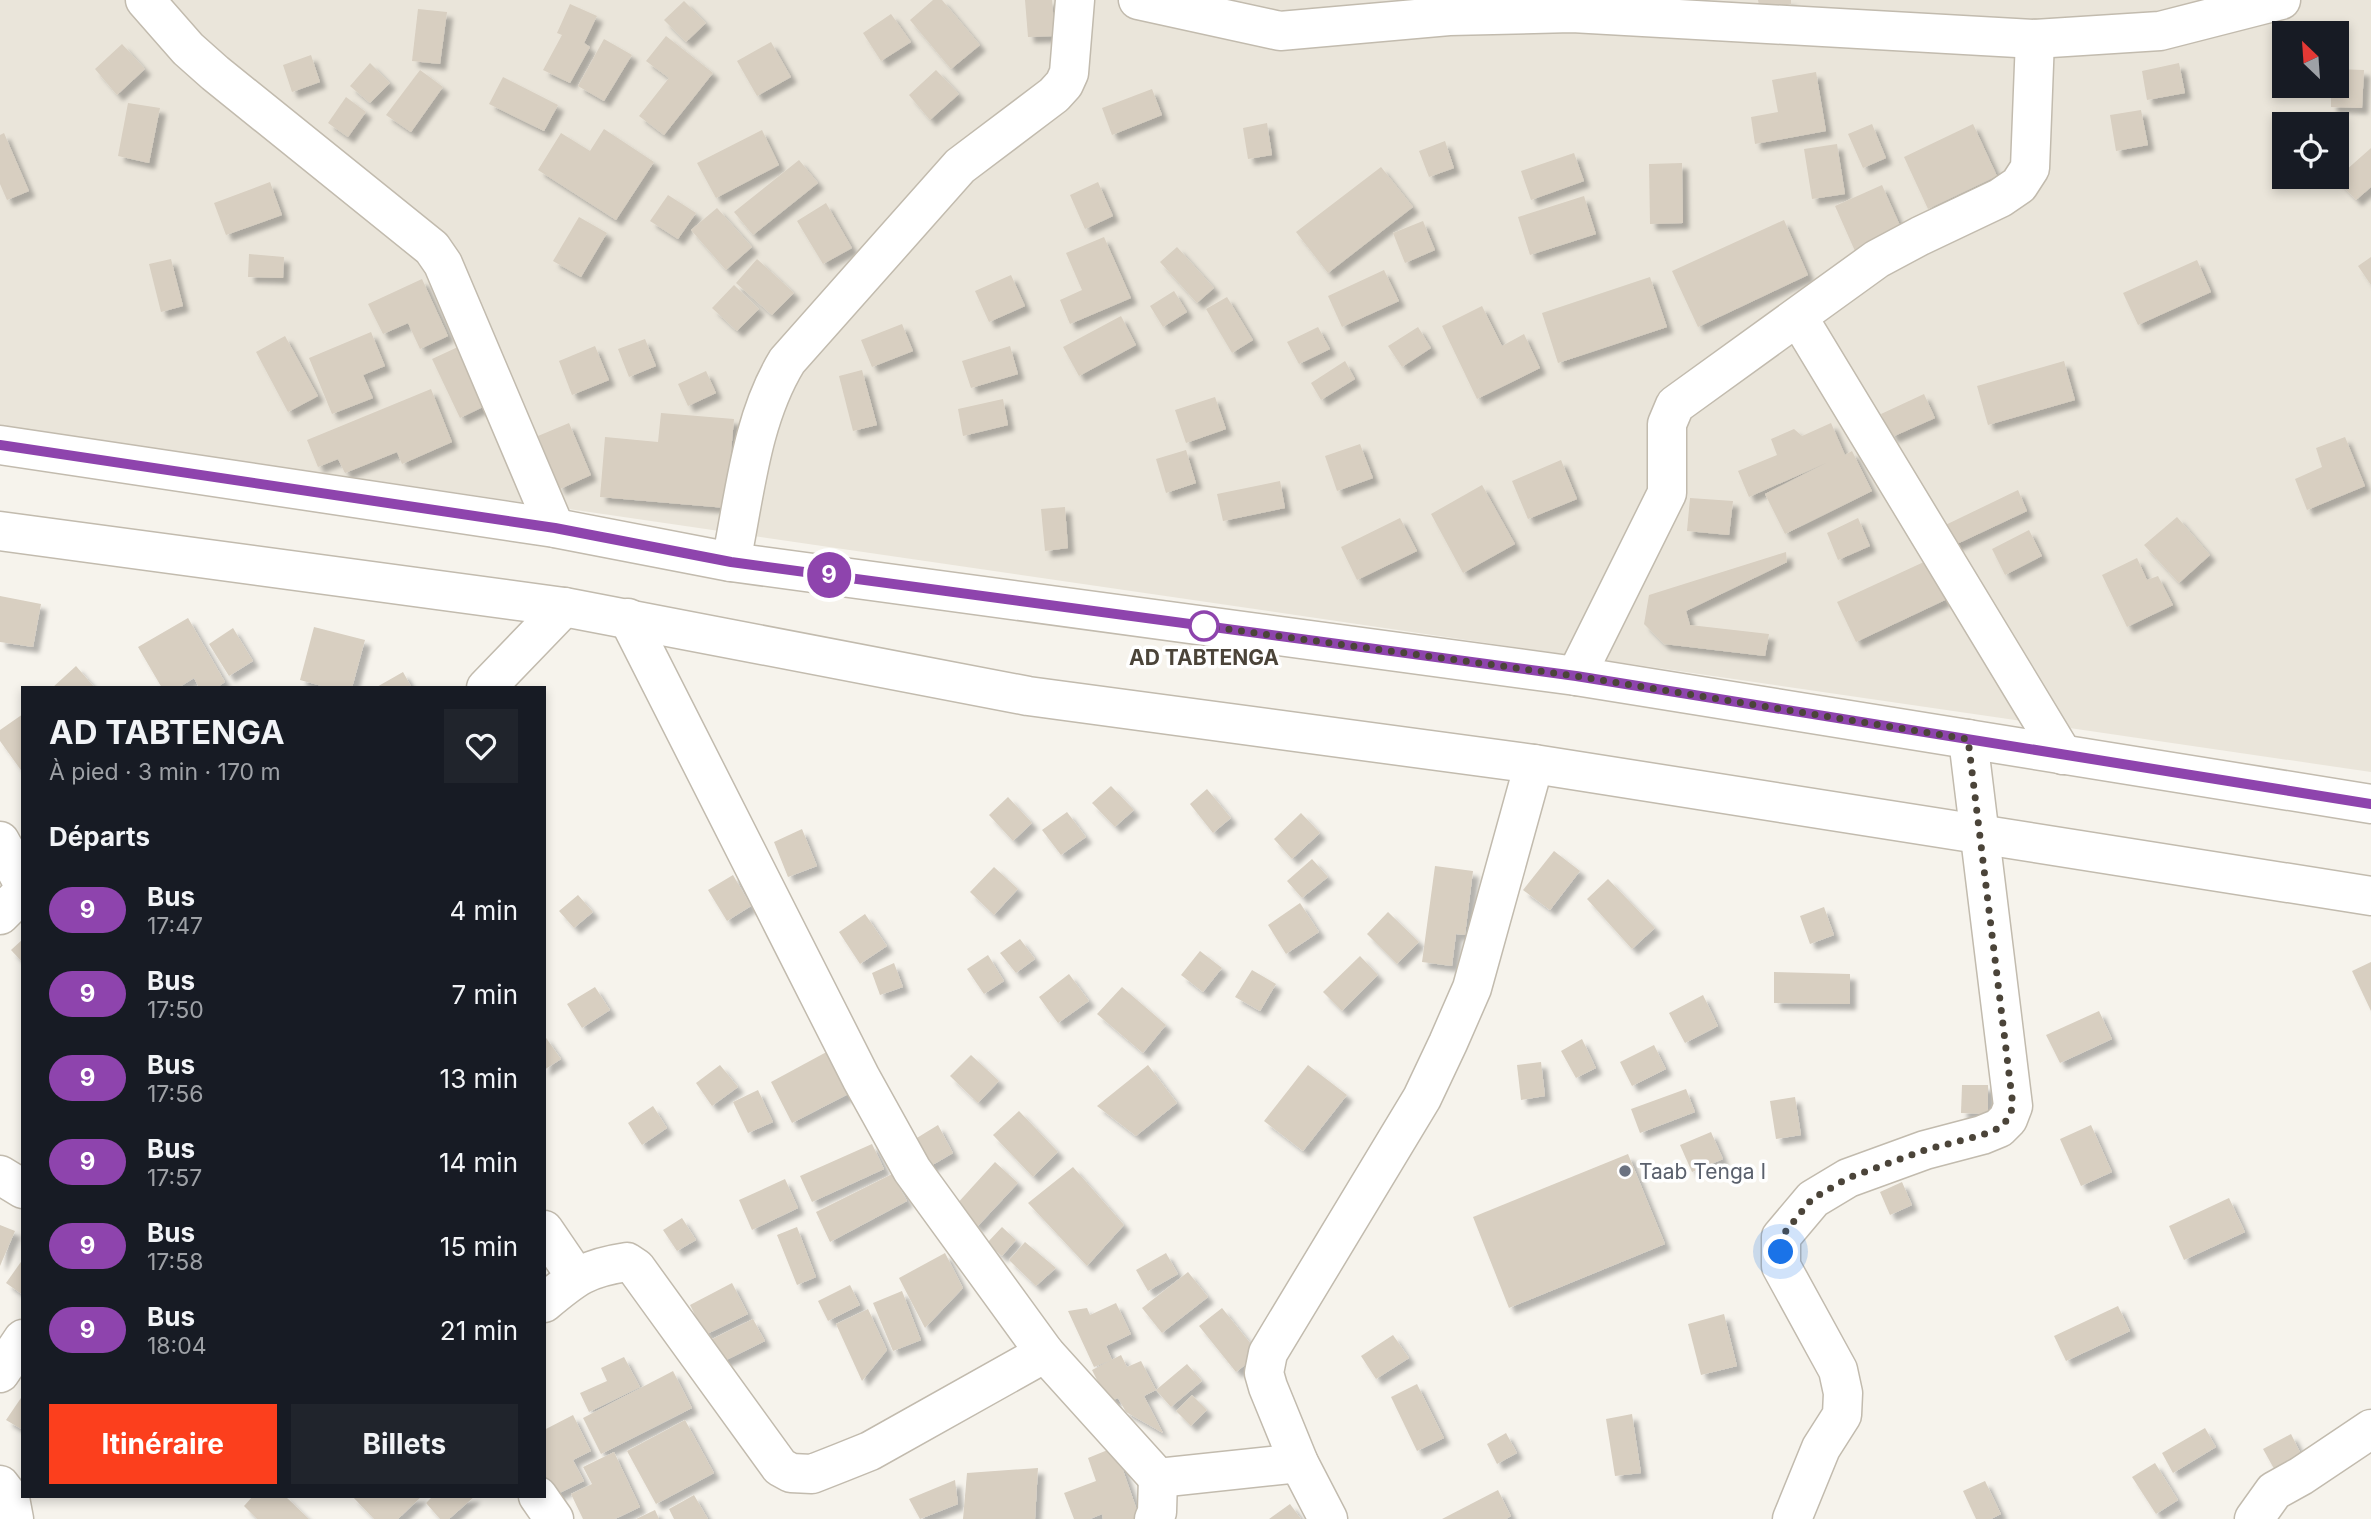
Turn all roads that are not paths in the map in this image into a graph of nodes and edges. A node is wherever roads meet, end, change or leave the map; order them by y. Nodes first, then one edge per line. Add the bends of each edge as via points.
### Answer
1 (145, 0) edge
2 (1075, 0) edge
3 (1138, 0) edge
4 (2281, 0) edge
5 (2035, 39) junction
6 (1798, 317) junction
7 (0, 445) edge
8 (555, 528) junction
9 (0, 531) edge
10 (731, 562) junction
11 (564, 607) junction
12 (628, 618) junction
13 (1576, 676) junction
14 (488, 686) edge
15 (1968, 739) junction
16 (2063, 755) junction
17 (1534, 764) junction
18 (2371, 804) edge
19 (1980, 835) junction
20 (0, 841) edge
21 (21, 879) edge
22 (21, 894) edge
23 (2371, 896) edge
24 (0, 915) edge
25 (0, 1175) edge
26 (21, 1188) edge
27 (546, 1233) edge
28 (576, 1277) junction
29 (546, 1301) edge
30 (21, 1342) edge
31 (1045, 1353) junction
32 (0, 1373) edge
33 (2371, 1429) edge
34 (1299, 1463) junction
35 (1158, 1478) junction
36 (0, 1485) edge
37 (539, 1498) edge
38 (14, 1519) edge
39 (554, 1519) edge
40 (1154, 1519) edge
41 (1328, 1519) edge
42 (1792, 1519) edge
43 (2254, 1519) edge

1 - 8 street via 215,73 432,248 443,264
2 - 10 street via 1069,73 1064,84 960,166 787,360 761,416
3 - 5 street via 1280,31 1449,16 1572,13
4 - 5 street via 2160,32
5 - 6 street via 2030,168 2019,185 1877,259
6 - 13 street via 1675,405 1669,414 1667,493
6 - 16 street
7 - 8 street
8 - 10 street
9 - 11 street
10 - 13 street
11 - 12 street
11 - 14 street
12 - 17 street via 1028,696
12 - 31 street via 912,1170
13 - 15 street
15 - 16 street
15 - 19 street
16 - 18 street
17 - 19 street
17 - 34 street via 1472,988 1448,1043 1422,1098 1268,1353 1264,1373 1268,1388
19 - 23 street
19 - 42 street via 2013,1106 1999,1128 1848,1178 1812,1199 1781,1237 1781,1266 1838,1370 1843,1393 1842,1415 1821,1448
20 - 21 street
22 - 24 street
25 - 26 street
27 - 28 street
28 - 29 street
28 - 31 street via 604,1265 627,1262 636,1268 772,1456 791,1473 812,1474 870,1451
30 - 32 street
31 - 35 street
33 - 43 street via 2274,1490
34 - 35 street
34 - 41 street
35 - 40 street
36 - 38 street via 10,1498
37 - 39 street

